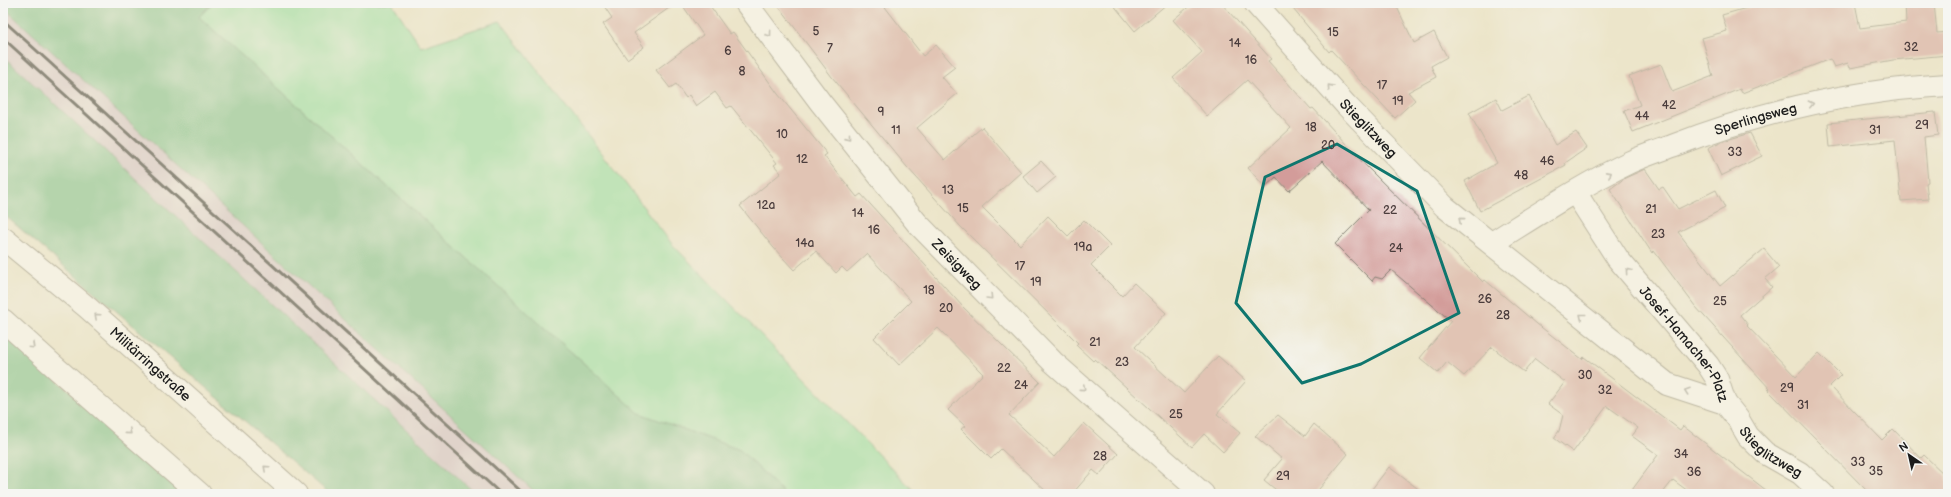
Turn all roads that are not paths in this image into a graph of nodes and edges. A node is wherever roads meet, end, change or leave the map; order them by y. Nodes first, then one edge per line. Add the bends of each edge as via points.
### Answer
1 (746, 3) edge
2 (1255, 3) edge
3 (1948, 85) edge
4 (1575, 192) junction
5 (3, 238) edge
6 (1492, 243) junction
7 (3, 320) edge
8 (1724, 403) junction
9 (200, 494) edge
10 (296, 494) edge
11 (1203, 494) edge
12 (1823, 494) edge

1 -> 11 main road, Zeisigweg via 821,103 917,223 1053,362
6 -> 2 main road, Stieglitzweg via 1481,237 1446,207 1346,104
4 -> 3 main road, Sperlingsweg via 1630,162 1755,117 1829,100 1918,86
4 - 6 main road
8 -> 4 main road, Josef-Hamacher-Platz via 1717,379 1708,365 1618,260
10 -> 5 main road, Militärringstraße via 88,308
8 -> 6 main road, Josef-Hamacher-Platz via 1667,384
7 -> 9 main road
8 - 12 main road, Stieglitzweg via 1748,436 1765,453 1800,473

